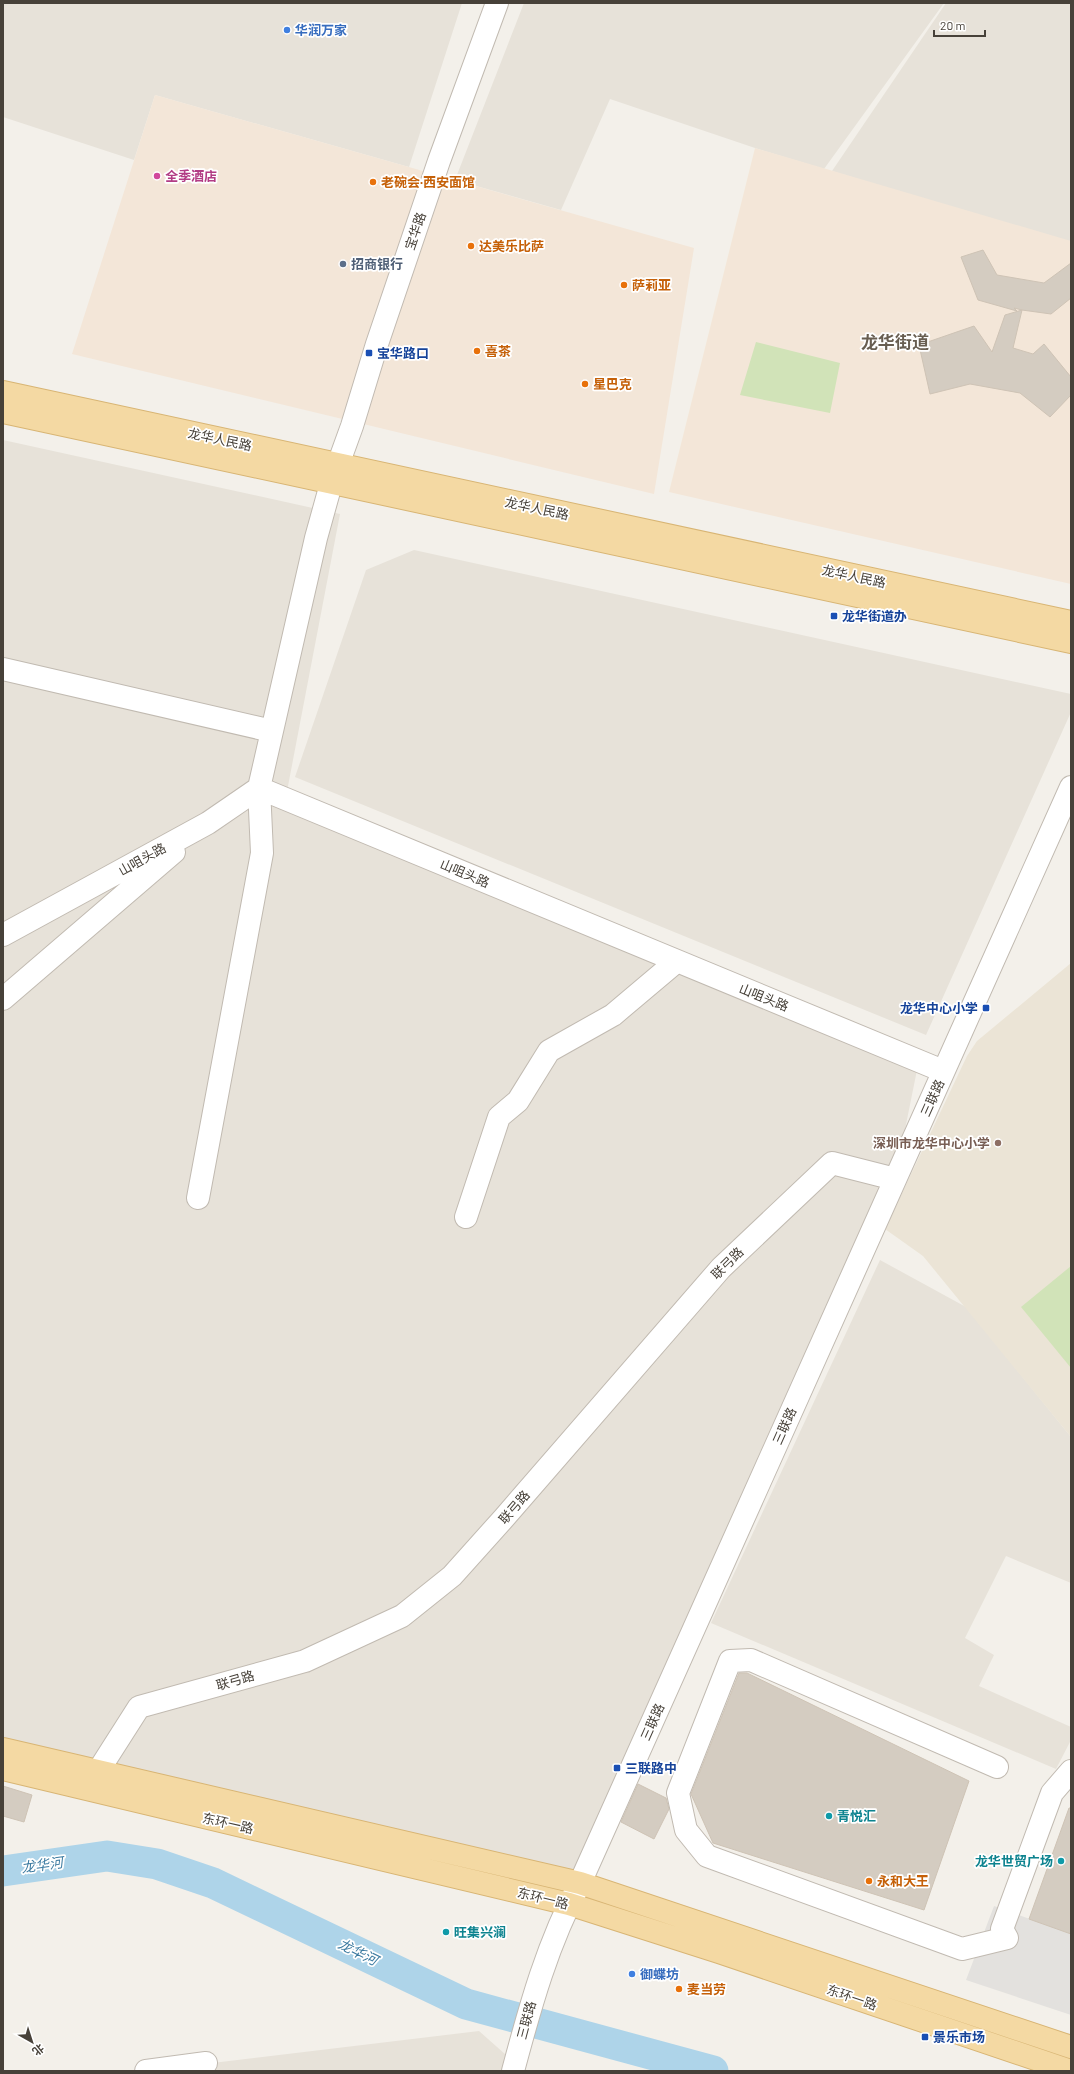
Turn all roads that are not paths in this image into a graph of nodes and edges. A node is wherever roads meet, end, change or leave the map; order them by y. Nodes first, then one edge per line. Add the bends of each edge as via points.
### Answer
1 (497, 3) edge
2 (3, 392) edge
3 (3, 412) edge
4 (334, 474) junction
5 (1071, 622) edge
6 (1071, 642) edge
7 (3, 669) edge
8 (272, 730) junction
9 (1071, 786) edge
10 (259, 788) junction
11 (208, 823) junction
12 (3, 935) edge
13 (677, 961) junction
14 (3, 999) edge
15 (944, 1071) junction
16 (895, 1179) junction
17 (198, 1198) dead end
18 (466, 1217) dead end
19 (3, 1749) edge
20 (997, 1767) dead end
21 (3, 1770) edge
22 (97, 1771) junction
23 (1071, 1772) edge
24 (86, 1790) junction
25 (580, 1883) junction
26 (569, 1904) junction
27 (1071, 2047) edge
28 (206, 2063) dead end
29 (514, 2067) edge
30 (146, 2071) edge
31 (1071, 2071) edge

1 - 4 street, 宝华路 via 439,161
2 - 4 main road, 龙华人民路
3 - 4 main road, 龙华人民路
4 - 5 main road, 龙华人民路
4 - 6 main road, 龙华人民路
4 - 8 street, 宝华路 via 316,538
7 - 8 street
8 - 10 street, 宝华路
9 - 15 street, 三联路
10 - 11 street, 山咀头路
10 - 13 street, 山咀头路
10 - 17 street, 宝华路 via 262,853
11 - 12 street, 山咀头路
11 - 14 street
13 - 15 street, 山咀头路
13 - 18 street via 613,1015 549,1051 518,1101 499,1117
15 - 16 street, 三联路
16 - 22 street, 联弓路 via 832,1163 721,1268 452,1576 402,1616 306,1661 139,1707
16 - 25 street, 三联路
19 - 22 main road, 东环一路
20 - 23 street via 751,1660 730,1661 678,1793 686,1830 707,1856 962,1949 1007,1938 1002,1929 1052,1793
21 - 24 main road, 东环一路
22 - 24 street, 联弓路
22 - 25 main road, 东环一路
24 - 26 main road, 东环一路
25 - 26 street, 三联路
25 - 27 main road, 东环一路
26 - 29 street, 三联路 via 532,1998
26 - 31 main road, 东环一路
28 - 30 street

